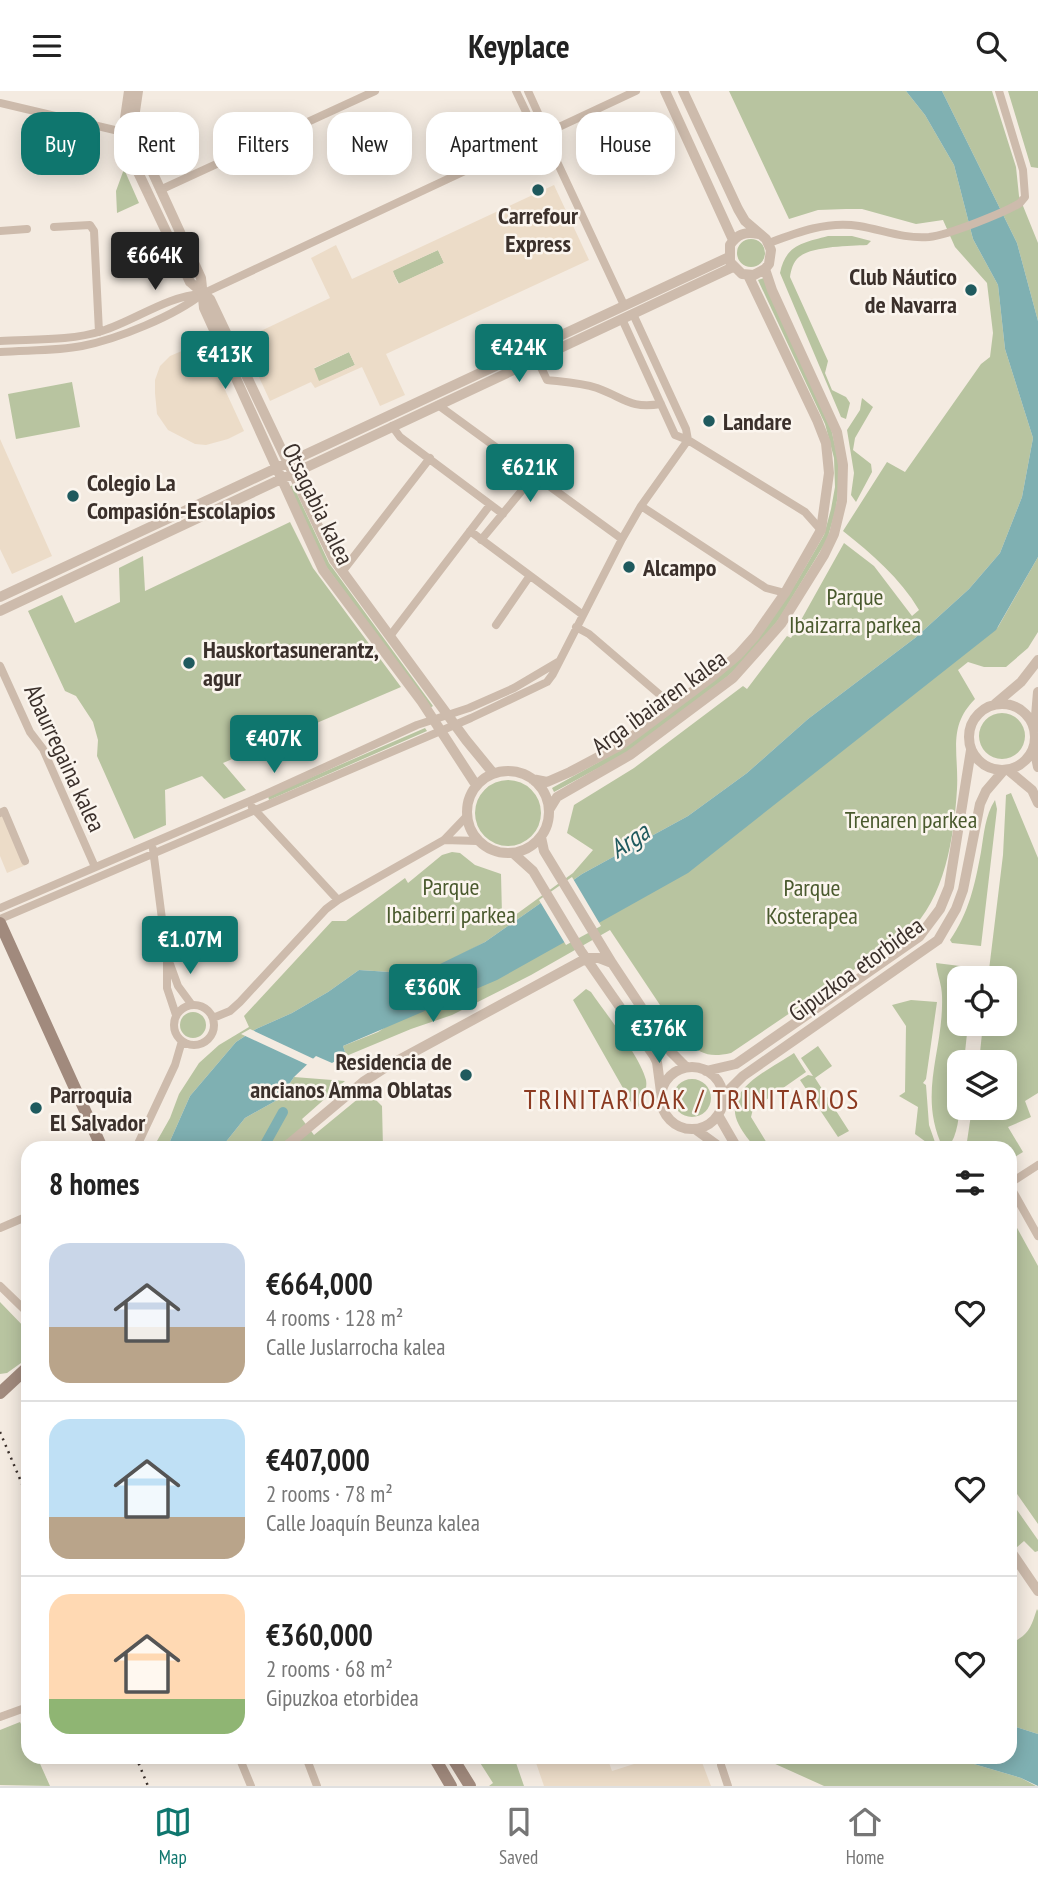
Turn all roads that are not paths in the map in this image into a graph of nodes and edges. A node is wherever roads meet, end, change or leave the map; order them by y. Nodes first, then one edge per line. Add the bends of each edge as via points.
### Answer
1 (129, 91) edge
2 (138, 91) edge
3 (375, 91) edge
4 (516, 91) edge
5 (528, 91) edge
6 (636, 91) edge
7 (665, 91) edge
8 (683, 91) edge
9 (999, 91) edge
10 (0, 103) edge
11 (126, 112) edge
12 (529, 112) edge
13 (535, 112) edge
14 (562, 125) edge
15 (114, 130) edge
16 (562, 174) edge
17 (139, 175) edge
18 (456, 175) edge
19 (160, 190) junction
20 (54, 227) dead end
21 (27, 229) dead end
22 (0, 231) edge
23 (758, 234) junction
24 (733, 240) junction
25 (769, 243) junction
26 (729, 257) junction
27 (733, 267) junction
28 (765, 269) junction
29 (748, 275) junction
30 (202, 294) junction
31 (624, 305) junction
32 (633, 314) junction
33 (621, 319) junction
34 (99, 332) junction
35 (0, 341) edge
36 (0, 352) edge
37 (537, 359) junction
38 (661, 404) junction
39 (438, 405) junction
40 (392, 426) junction
41 (688, 440) junction
42 (430, 458) junction
43 (287, 462) junction
44 (276, 467) junction
45 (293, 473) junction
46 (534, 476) junction
47 (282, 479) junction
48 (490, 505) junction
49 (641, 506) junction
50 (503, 514) junction
51 (821, 530) junction
52 (470, 531) junction
53 (622, 539) junction
54 (481, 540) junction
55 (342, 572) junction
56 (529, 577) junction
57 (785, 593) junction
58 (0, 597) edge
59 (0, 611) edge
60 (583, 615) junction
61 (496, 625) dead end
62 (576, 627) junction
63 (390, 636) junction
64 (1038, 660) edge
65 (0, 666) edge
66 (1038, 692) edge
67 (995, 704) junction
68 (673, 706) junction
69 (433, 719) junction
70 (451, 720) junction
71 (441, 731) junction
72 (1035, 732) junction
73 (1034, 746) junction
74 (971, 750) junction
75 (1038, 767) edge
76 (1006, 770) junction
77 (493, 773) junction
78 (533, 779) junction
79 (476, 785) junction
80 (249, 801) junction
81 (1038, 803) edge
82 (254, 810) junction
83 (549, 810) junction
84 (0, 813) edge
85 (466, 817) junction
86 (541, 837) junction
87 (444, 841) junction
88 (477, 841) junction
89 (152, 843) junction
90 (513, 853) junction
91 (154, 854) junction
92 (25, 861) dead end
93 (94, 867) junction
94 (338, 900) junction
95 (0, 908) edge
96 (0, 921) edge
97 (584, 953) junction
98 (167, 958) junction
99 (612, 963) junction
100 (192, 1005) junction
101 (176, 1015) junction
102 (213, 1018) junction
103 (182, 1041) junction
104 (686, 1067) junction
105 (706, 1070) junction
106 (661, 1092) junction
107 (723, 1096) junction
108 (718, 1115) junction
109 (695, 1129) junction
110 (100, 1141) edge
111 (139, 1141) edge
112 (292, 1141) edge
113 (711, 1141) edge
114 (733, 1141) edge
115 (1038, 1165) edge
116 (1017, 1179) edge
117 (1017, 1197) edge
118 (21, 1219) edge
119 (0, 1227) edge
120 (1038, 1236) edge
121 (0, 1286) edge
122 (21, 1306) edge
123 (21, 1374) edge
124 (0, 1393) edge
125 (1017, 1560) edge
126 (1038, 1591) edge
127 (21, 1709) edge
128 (0, 1717) edge
129 (242, 1764) edge
130 (309, 1764) edge
131 (438, 1764) edge
132 (456, 1764) edge
133 (721, 1764) edge
134 (251, 1786) edge
135 (317, 1786) edge
136 (451, 1786) edge
137 (470, 1786) edge
138 (728, 1786) edge

1 - 11 street
2 - 19 street, Otsagabia kalea via 135,134
3 - 19 street
4 - 12 street
5 - 13 street
6 - 14 street
7 - 24 street
8 - 23 street via 738,209
9 - 25 street via 1025,179 1025,197 1017,205 932,237 839,225 816,227
10 - 15 street
16 - 31 street
17 - 30 street, Otsagabia kalea via 190,282
18 - 30 street
19 - 30 street, Otsagabia kalea via 201,278
20 - 34 street via 90,225 94,231
21 - 22 street
23 - 24 street via 745,233
23 - 25 street
24 - 26 street
25 - 28 street via 772,257
26 - 27 street
26 - 31 street
27 - 29 street
27 - 32 street
28 - 29 street
28 - 83 street, Arga ibaiaren kalea via 837,432 843,465 842,501 834,534 780,624 733,678 630,755 557,797
29 - 51 street, Arga ibaiaren kalea via 826,443 829,473
30 - 34 street via 185,295
30 - 36 street via 188,305 116,337 81,346
30 - 43 street, Otsagabia kalea via 211,299
30 - 44 street, Otsagabia kalea via 204,309
31 - 43 street
32 - 33 street
32 - 41 street
33 - 37 street
33 - 38 street
34 - 35 street
37 - 38 street via 547,380 598,389 640,407
37 - 39 street
38 - 41 street via 675,435
39 - 40 street
39 - 46 street
40 - 42 street
40 - 45 street
41 - 49 street
41 - 51 street via 804,512
42 - 48 street
42 - 55 street
43 - 44 street
43 - 45 street, Otsagabia kalea
44 - 47 street, Otsagabia kalea
44 - 58 street
45 - 47 street
45 - 55 street, Otsagabia kalea
46 - 50 street
46 - 53 street
47 - 59 street
47 - 69 street, Otsagabia kalea via 323,570
48 - 50 street
48 - 52 street
49 - 53 street
49 - 57 street via 766,589
50 - 54 street
51 - 57 street, Arga ibaiaren kalea
52 - 54 street
52 - 63 street
53 - 60 street
54 - 56 street
55 - 63 street, Otsagabia kalea
56 - 60 street
56 - 61 street
57 - 68 street, Arga ibaiaren kalea via 738,655
60 - 62 street
62 - 68 street
62 - 70 street via 547,682
63 - 70 street, Otsagabia kalea
64 - 67 street
65 - 93 street, Abaurregaina kalea via 30,732 43,749
66 - 72 street
67 - 72 street via 1006,703 1025,713
67 - 74 street via 974,718
68 - 78 street, Arga ibaiaren kalea via 621,745 570,772 547,782
69 - 70 street
69 - 71 street, Otsagabia kalea
69 - 80 street
70 - 71 street
70 - 77 street, Otsagabia kalea
71 - 79 street, Otsagabia kalea
71 - 82 street
72 - 73 street
73 - 75 street
73 - 76 street via 1027,759
74 - 76 street via 988,767
74 - 105 street, Gipuzkoa etorbidea via 949,887 940,909 919,937 736,1064
76 - 81 street via 1032,790
76 - 107 street, Gipuzkoa etorbidea via 980,804 963,890 937,940 743,1076
77 - 78 street via 520,773
77 - 79 street
78 - 83 street via 547,798
79 - 85 street
80 - 82 street
80 - 89 street
82 - 91 street
82 - 94 street
83 - 86 street
84 - 92 street via 4,811
85 - 87 street
85 - 88 street
86 - 90 street via 524,851
86 - 99 street via 544,852
87 - 88 street
87 - 94 street
88 - 90 street via 492,851
89 - 91 street
89 - 93 street
90 - 97 street via 538,879
91 - 96 street
91 - 98 street
93 - 95 street
94 - 102 street via 240,1002
96 - 110 main road
97 - 99 street
97 - 106 street via 654,1056
97 - 112 street via 386,1067
98 - 100 street
98 - 101 street via 167,988
99 - 104 street via 671,1052
100 - 101 street
100 - 102 street via 205,1007
101 - 103 street via 175,1032
102 - 103 street via 214,1031 206,1041 194,1045
103 - 111 street
104 - 105 street
104 - 106 street via 674,1072
105 - 107 street
106 - 109 street via 665,1115 684,1129
107 - 108 street
108 - 109 street
108 - 114 street
109 - 113 street
115 - 116 street
117 - 120 street
118 - 119 street
121 - 122 street
123 - 124 main road
125 - 126 street
127 - 128 street
129 - 134 street
130 - 135 street
131 - 136 main road
132 - 137 main road
133 - 138 street

